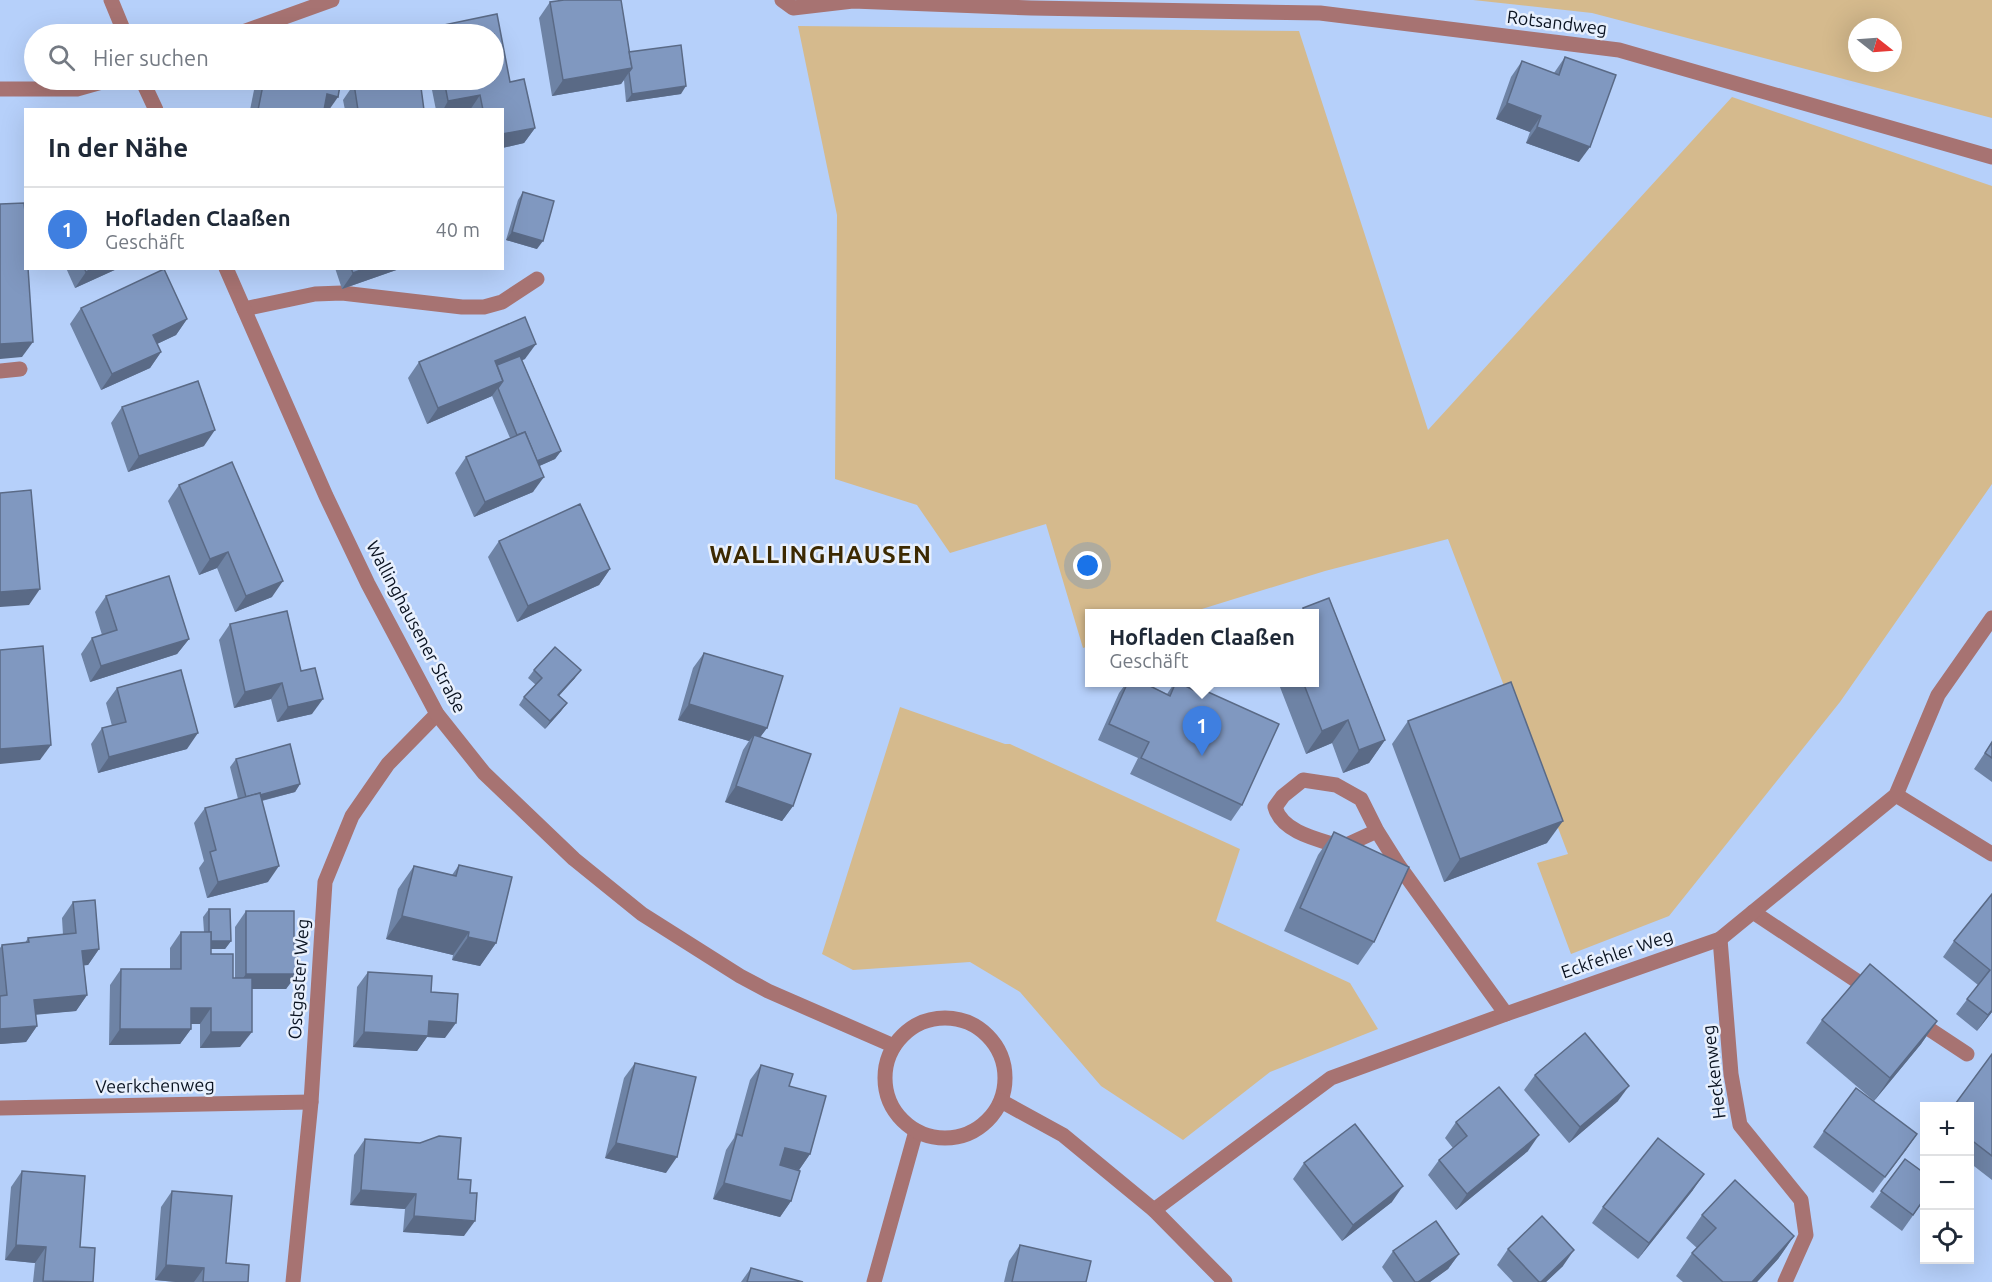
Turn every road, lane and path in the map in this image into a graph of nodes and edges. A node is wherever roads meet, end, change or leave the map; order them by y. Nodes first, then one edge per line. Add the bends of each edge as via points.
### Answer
1 (111, 0) edge
2 (332, 0) edge
3 (782, 0) edge
4 (121, 24) edge
5 (265, 24) edge
6 (0, 89) edge
7 (24, 89) edge
8 (147, 90) edge
9 (155, 108) edge
10 (1992, 157) edge
11 (227, 270) edge
12 (537, 279) dead end
13 (244, 309) junction
14 (20, 369) dead end
15 (0, 371) edge
16 (1992, 618) edge
17 (437, 714) junction
18 (1896, 795) junction
19 (1377, 831) junction
20 (1992, 854) edge
21 (1753, 912) junction
22 (1720, 939) junction
23 (1506, 1014) junction
24 (894, 1046) junction
25 (1966, 1054) dead end
26 (1001, 1101) junction
27 (311, 1102) junction
28 (0, 1108) edge
29 (916, 1131) junction
30 (1154, 1210) junction
31 (293, 1282) edge
32 (874, 1282) edge
33 (1225, 1282) edge
34 (1785, 1282) edge

1 - 4 street
2 - 5 street
3 - 10 street, Rotsandweg via 793,8 853,1 1320,13 1619,50
6 - 7 street
8 - 9 street
11 - 13 street, Wallinghausener Straße
12 - 13 street via 502,302 484,307 342,293 315,294
13 - 17 street, Wallinghausener Straße via 326,496
14 - 15 street
16 - 18 street, Eckfehler Weg via 1938,695
17 - 24 street, Wallinghausener Straße via 484,773 574,859 642,914 768,991
17 - 27 street, Ostgaster Weg via 388,764 352,816 325,882
18 - 20 street
18 - 21 street, Eckfehler Weg
19 - 19 street via 1361,800 1336,785 1304,780 1275,807 1277,815 1299,832 1342,847
19 - 23 street
21 - 22 street, Eckfehler Weg
21 - 25 street
22 - 23 street, Eckfehler Weg
22 - 34 street, Heckenweg via 1731,1074 1740,1125 1801,1200 1806,1236
23 - 30 street, Eckfehler Weg via 1331,1078
24 - 26 street via 907,1031 924,1021 963,1020 981,1029 994,1043 1003,1062 1005,1082
24 - 29 street via 885,1083 890,1102 901,1119
26 - 29 street via 990,1118 974,1131 955,1138 935,1138
26 - 30 street via 1063,1135
27 - 28 street, Veerkchenweg
27 - 31 street, Ostgaster Weg
29 - 32 street
30 - 33 street

